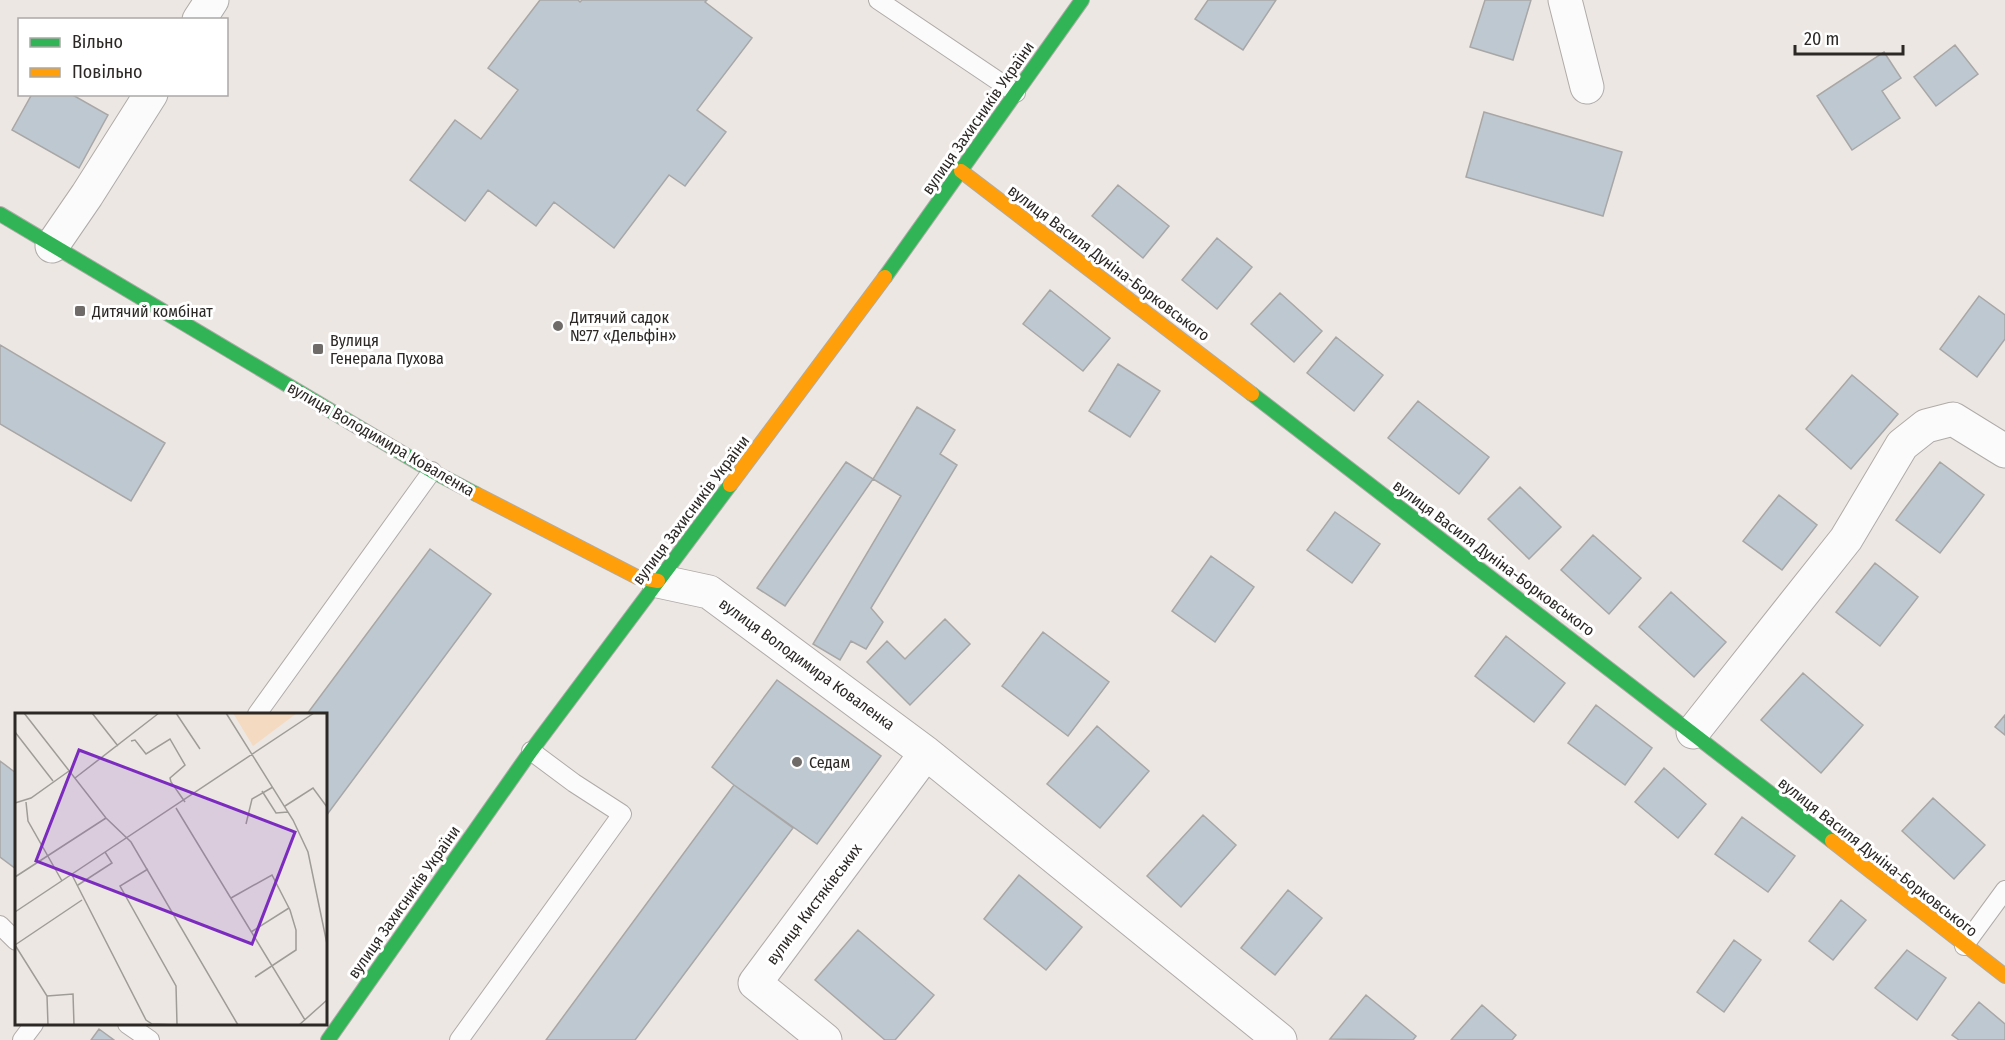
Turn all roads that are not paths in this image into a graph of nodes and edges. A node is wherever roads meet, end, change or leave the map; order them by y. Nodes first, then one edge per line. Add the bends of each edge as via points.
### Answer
1 (212, 0) edge
2 (878, 0) edge
3 (1082, 0) edge
4 (1565, 0) edge
5 (200, 18) edge
6 (1587, 87) dead end
7 (1016, 93) junction
8 (150, 96) edge
9 (961, 171) junction
10 (0, 214) edge
11 (52, 246) junction
12 (2005, 451) edge
13 (432, 471) junction
14 (658, 581) junction
15 (258, 713) edge
16 (1693, 732) junction
17 (531, 751) junction
18 (926, 753) junction
19 (2005, 890) edge
20 (0, 925) edge
21 (15, 940) edge
22 (1964, 945) junction
23 (2005, 975) edge
24 (33, 1025) edge
25 (130, 1025) edge
26 (330, 1039) edge
27 (22, 1040) edge
28 (150, 1040) edge
29 (459, 1040) edge
30 (825, 1040) edge
31 (1280, 1040) edge

1 - 5 street
2 - 7 lane
3 - 7 street, вулиця Захисників України
4 - 6 street
7 - 9 street, вулиця Захисників України
8 - 11 street
9 - 14 street, вулиця Захисників України
9 - 16 street, вулиця Василя Дуніна-Борковського
10 - 11 street, вулиця Володимира Коваленка
11 - 13 street, вулиця Володимира Коваленка
12 - 16 street via 1953,419 1926,426 1902,445 1846,539
13 - 14 street, вулиця Володимира Коваленка via 637,577
13 - 15 lane
14 - 17 street, вулиця Захисників України
14 - 18 street, вулиця Володимира Коваленка via 709,592
16 - 22 street, вулиця Василя Дуніна-Борковського
17 - 26 street, вулиця Захисників України
17 - 29 lane via 622,814
18 - 30 street, вулиця Кистяківських via 755,983
18 - 31 street, вулиця Володимира Коваленка
19 - 22 lane
20 - 21 lane
22 - 23 street, вулиця Василя Дуніна-Борковського
24 - 27 lane
25 - 28 lane

